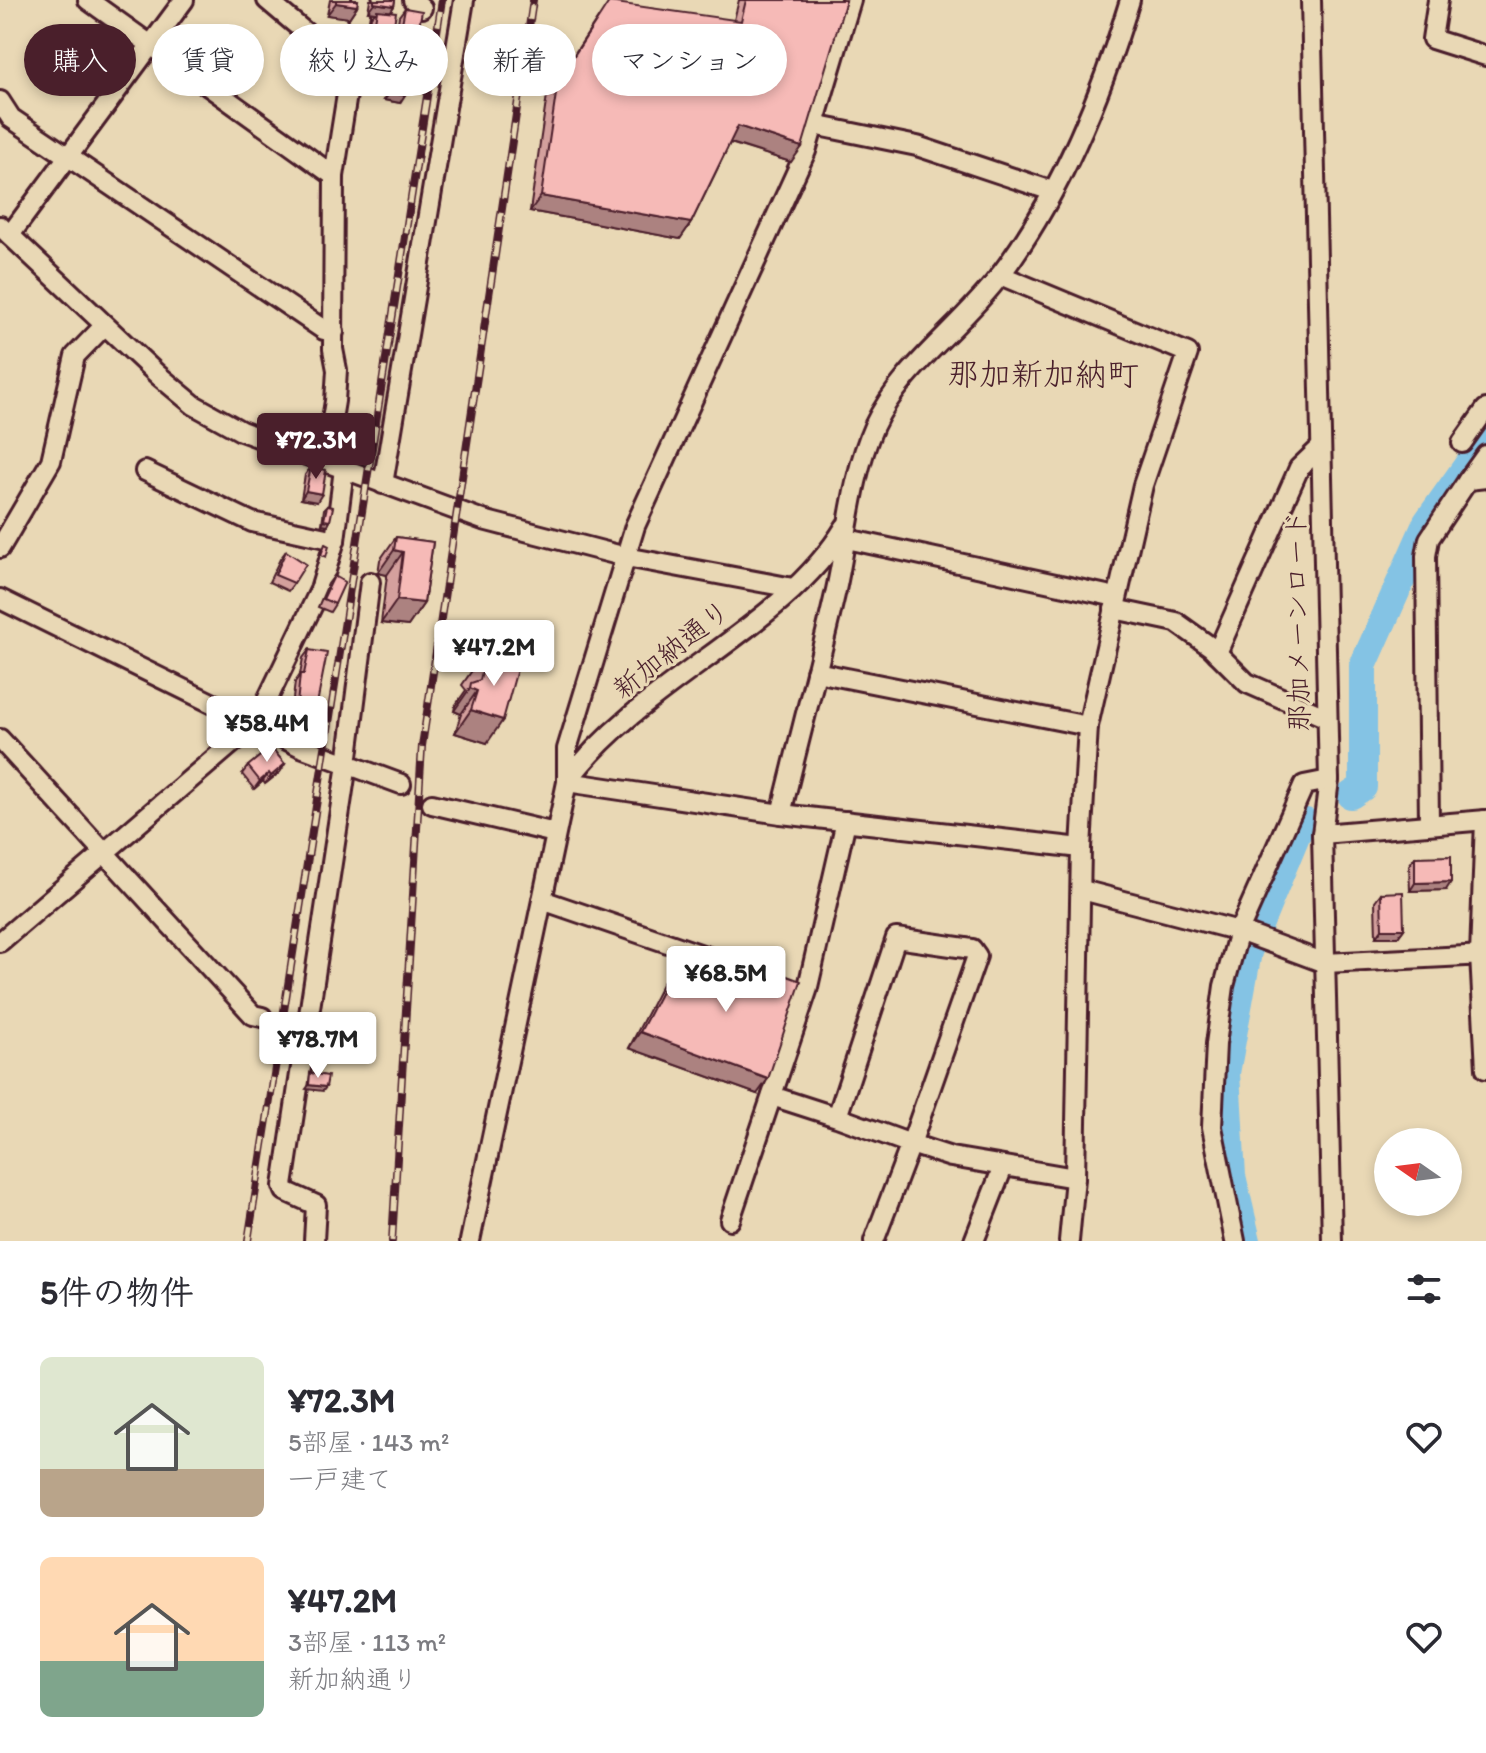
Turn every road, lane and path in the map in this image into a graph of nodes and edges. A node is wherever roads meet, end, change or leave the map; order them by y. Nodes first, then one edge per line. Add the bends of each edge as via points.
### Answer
1 (88, 0) edge
2 (184, 0) edge
3 (267, 0) edge
4 (362, 0) edge
5 (464, 0) edge
6 (851, 0) edge
7 (1130, 0) edge
8 (1311, 0) edge
9 (1438, 0) edge
10 (295, 24) edge
11 (358, 24) edge
12 (149, 47) junction
13 (1486, 56) edge
14 (347, 96) edge
15 (0, 101) edge
16 (814, 125) junction
17 (69, 156) junction
18 (334, 176) junction
19 (1052, 191) junction
20 (5, 231) edge
21 (1000, 275) junction
22 (104, 326) junction
23 (334, 332) junction
24 (1486, 409) edge
25 (1462, 443) dead end
26 (1321, 447) junction
27 (1486, 455) edge
28 (325, 462) junction
29 (344, 469) junction
30 (145, 471) dead end
31 (1477, 479) edge
32 (383, 484) junction
33 (847, 532) junction
34 (335, 540) junction
35 (0, 548) edge
36 (626, 557) junction
37 (370, 582) dead end
38 (793, 588) junction
39 (0, 599) edge
40 (1115, 603) junction
41 (1217, 653) junction
42 (816, 672) junction
43 (1327, 718) junction
44 (256, 723) junction
45 (1088, 726) junction
46 (0, 739) edge
47 (347, 764) junction
48 (1329, 780) junction
49 (567, 782) junction
50 (401, 784) dead end
51 (432, 804) dead end
52 (781, 814) junction
53 (1486, 820) edge
54 (846, 821) junction
55 (1429, 823) junction
56 (555, 833) junction
57 (1322, 834) junction
58 (1081, 848) junction
59 (106, 854) junction
60 (1082, 890) junction
61 (542, 900) junction
62 (1252, 936) junction
63 (0, 942) edge
64 (1483, 955) edge
65 (1325, 963) junction
66 (793, 986) junction
67 (262, 1017) dead end
68 (1486, 1069) edge
69 (772, 1096) junction
70 (837, 1117) junction
71 (911, 1144) junction
72 (1003, 1167) junction
73 (1075, 1178) junction
74 (730, 1220) dead end
75 (314, 1241) edge
76 (470, 1241) edge
77 (874, 1241) edge
78 (974, 1241) edge
79 (1069, 1241) edge
80 (1235, 1241) edge
81 (1332, 1241) edge

1 - 12 street
2 - 12 street
3 - 10 street
4 - 11 street
5 - 32 street
6 - 16 street
7 - 19 street
8 - 26 street, 那加メーンロード
9 - 13 street via 1432,39
12 - 17 street
12 - 18 street
14 - 18 street
15 - 17 street via 11,118
16 - 19 street via 917,146
16 - 36 street via 635,526
17 - 20 street
17 - 23 street
18 - 23 street
19 - 21 street
20 - 22 street
21 - 33 street via 890,399 864,456
21 - 40 street via 1188,353 1143,485
22 - 28 street via 194,405 241,431
22 - 35 street via 75,356 51,461
23 - 28 street via 335,401
24 - 25 street
26 - 41 street via 1299,468
26 - 43 street, 那加メーンロード
27 - 31 street
28 - 29 street
29 - 32 street
29 - 34 street
30 - 34 street via 252,522
31 - 55 street via 1429,539 1426,556
32 - 36 street via 483,520
33 - 38 street, 新加納通り
33 - 40 street
33 - 42 street
34 - 44 street via 320,590
36 - 38 street
36 - 49 street via 567,749
37 - 47 street
38 - 49 street, 新加納通り via 627,717 587,754
39 - 44 street
40 - 41 street via 1176,622
40 - 45 street
41 - 43 street via 1247,683
42 - 45 street
42 - 52 street
43 - 48 street, 那加メーンロード
44 - 47 street
44 - 59 street
45 - 58 street
46 - 59 street
47 - 50 street
47 - 75 street via 283,1186 316,1205
48 - 57 street, 那加メーンロード
48 - 62 street via 1304,785
49 - 52 street
49 - 56 street, 新加納通り
51 - 56 street
52 - 54 street
53 - 55 street
53 - 64 street
54 - 58 street
54 - 66 street
55 - 57 street
56 - 61 street, 新加納通り
57 - 65 street, 那加メーンロード
58 - 60 street
59 - 63 street
59 - 67 street via 253,1015
60 - 62 street
60 - 73 street
61 - 66 street
61 - 76 street
62 - 65 street
62 - 80 street via 1224,986 1216,1044 1212,1127
64 - 65 street
64 - 68 street
65 - 81 street, 那加メーンロード
66 - 69 street
69 - 70 street
69 - 74 street
70 - 71 street
70 - 71 street via 896,938 972,949 977,956
71 - 72 street
71 - 77 street
72 - 73 street
72 - 78 street
73 - 79 street

